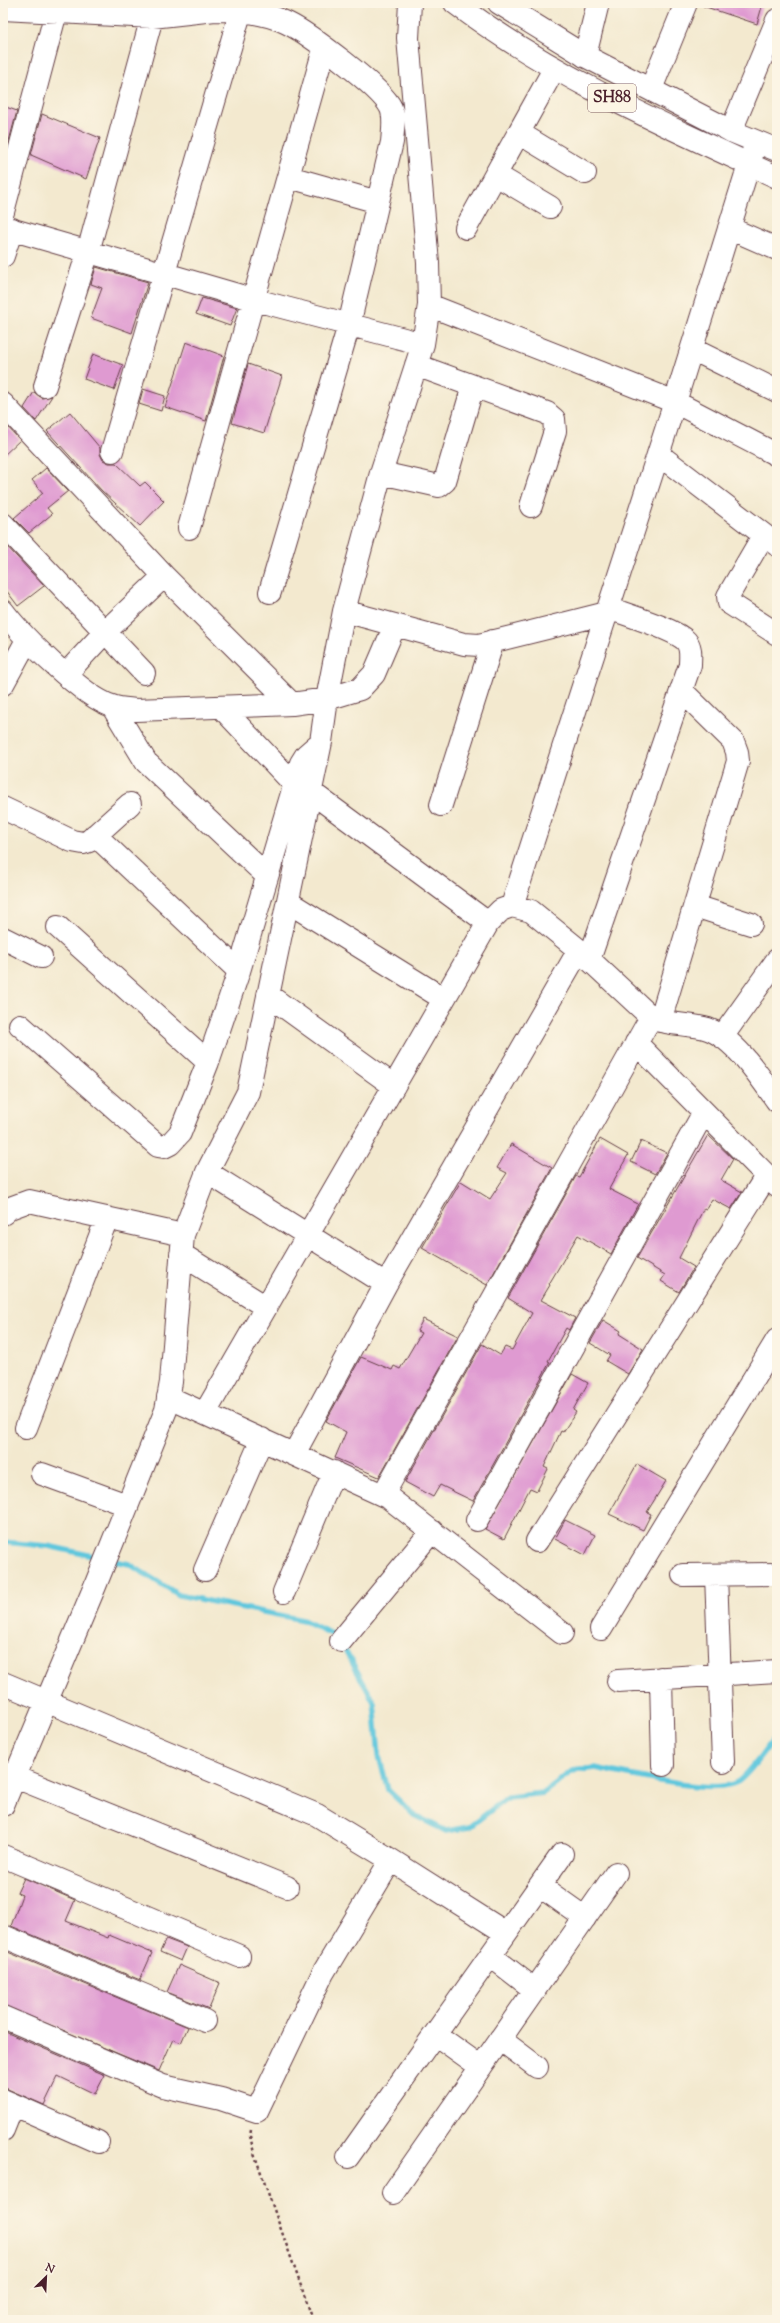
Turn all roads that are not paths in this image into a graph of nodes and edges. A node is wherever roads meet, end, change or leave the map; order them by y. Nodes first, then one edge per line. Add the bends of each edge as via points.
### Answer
1 (410, 3) edge
2 (456, 3) edge
3 (598, 3) edge
4 (686, 3) edge
5 (502, 4) edge
6 (229, 8) edge
7 (3, 9) edge
8 (57, 9) edge
9 (152, 17) junction
10 (777, 20) edge
11 (324, 49) junction
12 (584, 56) junction
13 (554, 68) junction
14 (650, 89) junction
15 (731, 131) junction
16 (519, 132) junction
17 (756, 142) junction
18 (777, 150) edge
19 (749, 164) junction
20 (585, 173) dead end
21 (496, 175) junction
22 (777, 177) edge
23 (289, 178) junction
24 (378, 202) junction
25 (550, 208) dead end
26 (6, 223) edge
27 (466, 228) dead end
28 (729, 228) junction
29 (777, 248) edge
30 (88, 252) junction
31 (3, 256) edge
32 (163, 274) junction
33 (255, 300) junction
34 (428, 305) junction
35 (349, 325) junction
36 (423, 344) junction
37 (692, 348) junction
38 (416, 366) junction
39 (45, 386) dead end
40 (473, 386) junction
41 (777, 391) edge
42 (675, 402) junction
43 (3, 404) edge
44 (112, 452) dead end
45 (658, 454) junction
46 (777, 455) edge
47 (380, 473) junction
48 (531, 506) dead end
49 (3, 524) edge
50 (189, 528) dead end
51 (770, 540) edge
52 (164, 576) junction
53 (270, 592) dead end
54 (608, 610) junction
55 (3, 611) edge
56 (344, 611) junction
57 (395, 625) junction
58 (105, 632) junction
59 (777, 634) edge
60 (27, 640) junction
61 (493, 641) junction
62 (144, 673) dead end
63 (66, 674) junction
64 (3, 684) edge
65 (681, 690) junction
66 (327, 699) junction
67 (292, 704) junction
68 (112, 706) junction
69 (221, 707) junction
70 (303, 788) junction
71 (130, 804) dead end
72 (441, 805) dead end
73 (3, 808) edge
74 (95, 835) junction
75 (267, 876) junction
76 (288, 902) junction
77 (512, 906) junction
78 (695, 906) junction
79 (488, 923) junction
80 (751, 924) dead end
81 (58, 927) dead end
82 (3, 938) edge
83 (584, 955) junction
84 (40, 957) dead end
85 (777, 960) edge
86 (239, 971) junction
87 (268, 995) junction
88 (444, 999) junction
89 (656, 1019) junction
90 (20, 1025) dead end
91 (722, 1037) junction
92 (636, 1043) junction
93 (208, 1062) junction
94 (394, 1086) junction
95 (777, 1101) edge
96 (704, 1112) junction
97 (208, 1172) junction
98 (772, 1181) edge
99 (3, 1214) edge
100 (107, 1218) junction
101 (308, 1235) junction
102 (182, 1244) junction
103 (386, 1284) junction
104 (266, 1307) junction
105 (777, 1340) edge
106 (168, 1397) junction
107 (205, 1413) junction
108 (26, 1428) dead end
109 (262, 1439) junction
110 (294, 1454) junction
111 (334, 1472) junction
112 (42, 1474) dead end
113 (383, 1495) junction
114 (127, 1505) junction
115 (477, 1520) dead end
116 (432, 1531) junction
117 (537, 1541) dead end
118 (205, 1570) dead end
119 (777, 1574) edge
120 (683, 1575) dead end
121 (716, 1575) junction
122 (284, 1592) dead end
123 (602, 1629) dead end
124 (562, 1633) dead end
125 (341, 1641) dead end
126 (777, 1671) edge
127 (720, 1675) junction
128 (662, 1678) junction
129 (618, 1681) dead end
130 (3, 1683) edge
131 (46, 1701) junction
132 (723, 1762) dead end
133 (664, 1764) dead end
134 (9, 1775) edge
135 (3, 1805) edge
136 (562, 1854) dead end
137 (3, 1856) edge
138 (391, 1860) junction
139 (616, 1873) dead end
140 (540, 1886) junction
141 (287, 1887) dead end
142 (585, 1918) junction
143 (506, 1933) junction
144 (3, 1936) edge
145 (239, 1956) dead end
146 (491, 1956) junction
147 (535, 1990) junction
148 (3, 2017) edge
149 (205, 2021) dead end
150 (435, 2034) junction
151 (500, 2039) junction
152 (481, 2067) junction
153 (537, 2067) dead end
154 (8, 2103) edge
155 (3, 2130) edge
156 (98, 2142) dead end
157 (348, 2157) dead end
158 (393, 2192) dead end

1 - 34 street via 408,38 428,263
2 - 13 street, SH88 via 490,29
3 - 12 street
4 - 14 street
5 - 12 street, SH88
6 - 9 street
6 - 11 street via 288,23
6 - 32 street
7 - 8 street
8 - 9 street
8 - 26 street
9 - 30 street
10 - 15 street
11 - 23 street
11 - 24 street via 363,76 391,108 394,122 392,142
12 - 14 street, SH88
13 - 16 street
13 - 19 street, SH88 via 672,129
14 - 15 street, SH88
15 - 17 street, SH88
16 - 20 street
16 - 21 street
17 - 18 street, SH88
17 - 19 street
19 - 22 street, SH88
19 - 28 street
21 - 25 street
21 - 27 street
23 - 24 street
23 - 33 street
24 - 35 street
26 - 30 street
26 - 31 street
28 - 29 street
28 - 37 street
30 - 32 street
30 - 39 street
32 - 33 street
32 - 44 street
33 - 35 street
33 - 50 street
34 - 36 street
34 - 42 street
35 - 36 street
35 - 53 street
36 - 38 street
37 - 41 street
37 - 42 street
38 - 40 street
38 - 47 street
40 - 47 street via 442,485
40 - 48 street via 547,413 554,419 555,431
42 - 45 street
42 - 46 street
43 - 52 street
45 - 51 street
45 - 54 street
47 - 56 street
49 - 58 street
51 - 59 street via 728,596 729,604
52 - 58 street
52 - 67 street
54 - 61 street
54 - 65 street via 676,634 686,642 690,650 690,665
54 - 77 street
55 - 60 street
56 - 57 street
56 - 66 street
57 - 61 street via 464,644 479,645
57 - 66 street via 374,674 360,688
58 - 62 street
58 - 63 street
60 - 63 street
60 - 64 street
61 - 72 street
63 - 68 street via 91,695
65 - 78 street via 733,742 738,761
65 - 83 street
66 - 67 street
66 - 70 street via 321,742
67 - 69 street
68 - 69 street via 136,710
68 - 75 street via 146,762
69 - 70 street
70 - 75 street
70 - 76 street
70 - 79 street
71 - 74 street
73 - 74 street via 72,841 83,844
74 - 86 street
75 - 86 street
76 - 87 street
76 - 88 street
77 - 79 street via 501,910
77 - 83 street via 531,911
78 - 80 street
78 - 89 street
79 - 88 street
81 - 93 street
82 - 84 street
83 - 89 street
83 - 103 street
85 - 91 street
86 - 93 street
87 - 94 street
87 - 97 street via 248,1092
88 - 94 street
89 - 91 street via 708,1029
89 - 92 street
90 - 93 street via 158,1146 170,1144 180,1133
91 - 95 street via 749,1063
92 - 96 street
92 - 113 street
94 - 101 street
96 - 98 street
96 - 115 street
97 - 101 street
97 - 102 street
98 - 117 street
99 - 100 street via 10,1208 29,1201
100 - 102 street
100 - 108 street
101 - 103 street
101 - 104 street
102 - 104 street
102 - 106 street
103 - 110 street
104 - 107 street
105 - 123 street
106 - 107 street
106 - 114 street via 166,1410
107 - 109 street
109 - 110 street
109 - 118 street
110 - 111 street
111 - 113 street
111 - 122 street
112 - 114 street
113 - 116 street
114 - 131 street
116 - 124 street
116 - 125 street
119 - 121 street
120 - 121 street
121 - 127 street
126 - 127 street
127 - 128 street
127 - 132 street
128 - 129 street
128 - 133 street
130 - 131 street
131 - 134 street
131 - 138 street via 317,1815
134 - 135 street
134 - 141 street
136 - 140 street
137 - 145 street
138 - 143 street
138 - 148 street via 323,1973 257,2111 221,2099 163,2086
139 - 142 street
140 - 142 street
140 - 143 street
142 - 147 street
143 - 146 street
144 - 149 street
146 - 147 street
146 - 150 street
147 - 151 street
150 - 152 street
150 - 157 street
151 - 152 street
151 - 153 street
152 - 158 street
154 - 155 street
154 - 156 street

